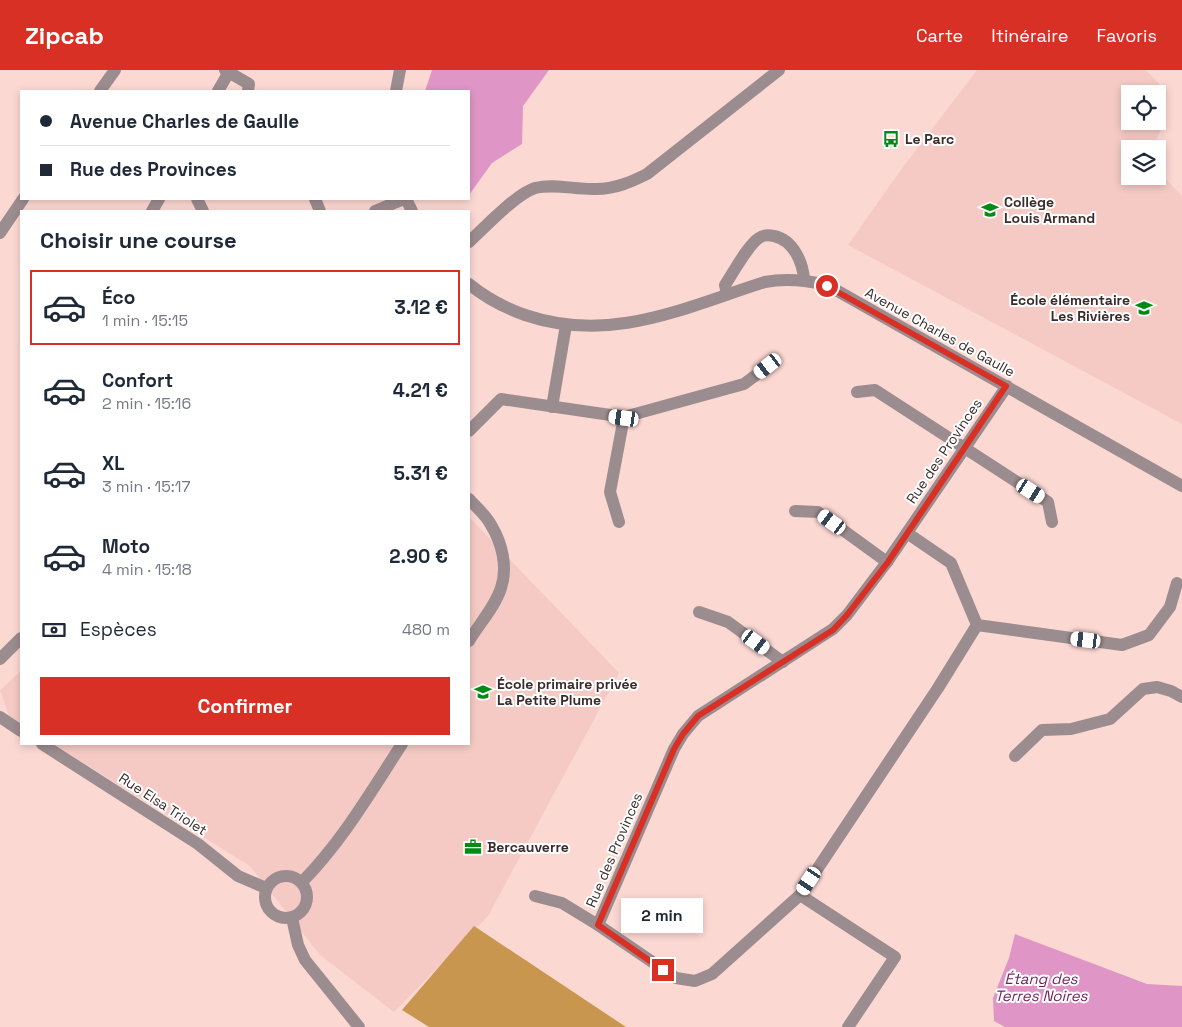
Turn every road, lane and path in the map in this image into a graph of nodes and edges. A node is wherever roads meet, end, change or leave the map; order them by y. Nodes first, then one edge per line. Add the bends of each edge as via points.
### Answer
1 (115, 70) edge
2 (400, 70) edge
3 (779, 70) edge
4 (227, 71) edge
5 (101, 90) edge
6 (218, 90) edge
7 (248, 90) edge
8 (396, 90) edge
9 (22, 200) edge
10 (402, 200) edge
11 (377, 210) edge
12 (0, 233) edge
13 (470, 241) edge
14 (804, 280) junction
15 (470, 285) edge
16 (727, 294) junction
17 (566, 325) junction
18 (768, 366) dead end
19 (1006, 386) junction
20 (857, 392) dead end
21 (552, 407) junction
22 (624, 418) junction
23 (470, 431) edge
24 (964, 449) junction
25 (1182, 486) edge
26 (470, 500) edge
27 (795, 512) dead end
28 (619, 522) dead end
29 (1052, 522) dead end
30 (907, 533) junction
31 (888, 562) junction
32 (1176, 583) dead end
33 (699, 612) dead end
34 (977, 625) junction
35 (20, 639) edge
36 (470, 639) edge
37 (0, 659) edge
38 (783, 662) junction
39 (1182, 697) edge
40 (0, 717) edge
41 (20, 730) edge
42 (44, 745) edge
43 (401, 745) edge
44 (1015, 756) dead end
45 (302, 882) junction
46 (266, 888) junction
47 (800, 895) junction
48 (535, 896) dead end
49 (292, 918) junction
50 (598, 925) junction
51 (359, 1027) edge
52 (848, 1027) edge

1 - 5 street
2 - 8 street
3 - 13 street via 648,174 612,188 596,190 552,186 534,189 515,201
4 - 6 street
4 - 7 street via 249,84
9 - 12 street
10 - 11 street
14 - 16 street, Avenue Charles de Gaulle via 778,279
14 - 16 street via 803,269 792,247 779,237 767,235 758,238 725,285
14 - 19 street, Avenue Charles de Gaulle via 827,286
15 - 17 street, Avenue Charles de Gaulle via 518,312
16 - 17 street, Avenue Charles de Gaulle via 626,324
17 - 21 street
18 - 22 street via 744,384
19 - 24 street, Rue des Provinces
19 - 25 street, Avenue Charles de Gaulle
20 - 24 street via 875,390
21 - 22 street
21 - 23 street via 501,399
22 - 28 street via 610,492
24 - 29 street via 1048,502
24 - 30 street, Rue des Provinces
26 - 36 street via 491,524 504,561 501,589
27 - 31 street via 818,512
30 - 31 street, Rue des Provinces
30 - 34 street via 951,563
31 - 38 street, Rue des Provinces via 833,630
32 - 34 street via 1170,608 1149,635 1122,645
33 - 38 street via 728,622
34 - 47 street, Rue des Provinces
35 - 37 street
38 - 50 street, Rue des Provinces via 698,716 683,734
39 - 44 street via 1157,687 1143,689 1110,719 1071,730 1042,730
40 - 41 street
42 - 46 street, Rue Elsa Triolet via 198,844 238,876
43 - 45 street via 342,836
45 - 46 street via 282,876
45 - 49 street via 308,896 307,903 304,910
46 - 49 street via 265,902 272,914
47 - 50 street, Rue des Provinces via 712,974 696,981 676,978
47 - 52 street via 894,957
48 - 50 street via 562,903
49 - 51 street via 305,960

